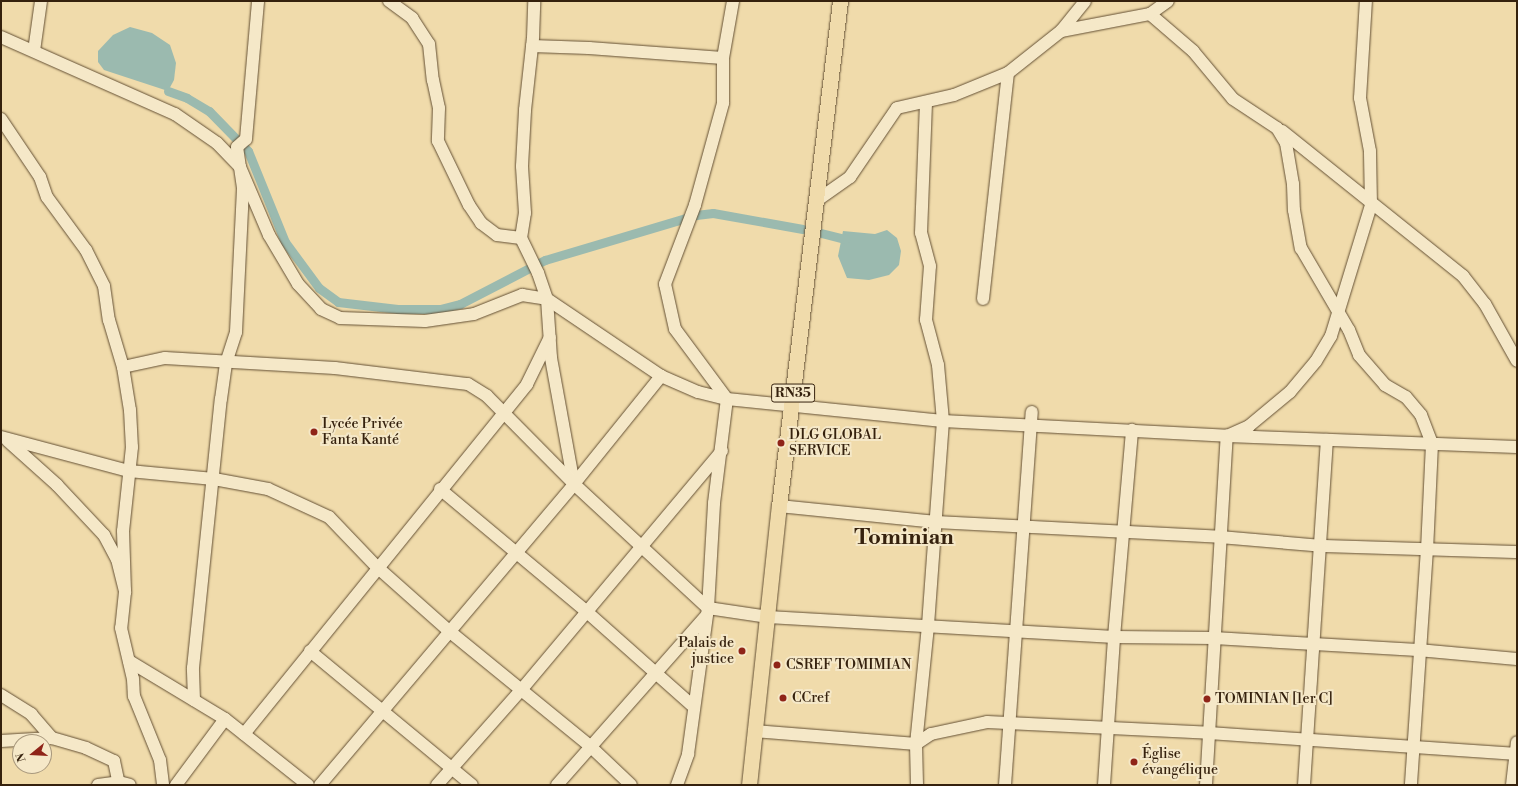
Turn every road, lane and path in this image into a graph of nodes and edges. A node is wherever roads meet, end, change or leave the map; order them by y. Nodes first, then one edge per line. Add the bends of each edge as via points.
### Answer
1 (41, 1) edge
2 (258, 1) edge
3 (389, 1) edge
4 (534, 1) edge
5 (733, 1) edge
6 (840, 1) edge
7 (1085, 1) edge
8 (1168, 1) edge
9 (1366, 1) edge
10 (1150, 14) junction
11 (1061, 31) junction
12 (1, 37) edge
13 (532, 46) junction
14 (34, 51) junction
15 (723, 58) junction
16 (1008, 72) junction
17 (926, 102) junction
18 (1, 119) edge
19 (1277, 128) junction
20 (240, 167) junction
21 (816, 201) junction
22 (1371, 205) junction
23 (521, 238) junction
24 (547, 299) junction
25 (983, 299) dead end
26 (1338, 312) junction
27 (550, 337) junction
28 (1517, 361) edge
29 (226, 362) junction
30 (123, 367) junction
31 (661, 376) junction
32 (727, 399) junction
33 (791, 406) junction
34 (1032, 412) dead end
35 (503, 413) junction
36 (943, 421) junction
37 (1031, 425) junction
38 (1132, 430) junction
39 (1227, 436) junction
40 (3, 438) edge
41 (1327, 440) junction
42 (1432, 444) junction
43 (1517, 447) edge
44 (722, 451) junction
45 (128, 471) junction
46 (214, 479) junction
47 (574, 484) junction
48 (440, 489) junction
49 (779, 506) junction
50 (936, 522) junction
51 (1023, 526) junction
52 (1123, 532) junction
53 (1220, 537) junction
54 (641, 545) junction
55 (1322, 546) junction
56 (1427, 549) junction
57 (515, 552) junction
58 (1517, 552) edge
59 (377, 567) junction
60 (125, 592) junction
61 (587, 612) junction
62 (707, 612) junction
63 (768, 617) junction
64 (928, 625) junction
65 (449, 631) junction
66 (1016, 632) junction
67 (1114, 637) junction
68 (1214, 638) junction
69 (1313, 644) junction
70 (1418, 650) junction
71 (310, 651) junction
72 (1517, 659) edge
73 (129, 661) junction
74 (655, 671) junction
75 (522, 689) junction
76 (1, 695) edge
77 (194, 700) junction
78 (694, 707) junction
79 (382, 710) junction
80 (224, 719) junction
81 (1009, 724) junction
82 (1108, 727) junction
83 (754, 731) junction
84 (1209, 733) junction
85 (48, 734) edge
86 (244, 734) junction
87 (52, 738) edge
88 (12, 740) edge
89 (1309, 740) junction
90 (1, 741) edge
91 (1517, 742) edge
92 (916, 744) junction
93 (591, 747) junction
94 (1412, 747) junction
95 (1517, 754) edge
96 (452, 768) junction
97 (123, 784) edge
98 (98, 785) edge
99 (163, 785) edge
100 (176, 785) edge
101 (308, 785) edge
102 (320, 785) edge
103 (437, 785) edge
104 (472, 785) edge
105 (557, 785) edge
106 (631, 785) edge
107 (677, 785) edge
108 (750, 785) edge
109 (917, 785) edge
110 (1005, 785) edge
111 (1104, 785) edge
112 (1206, 785) edge
113 (1304, 785) edge
114 (1411, 785) edge
115 (1512, 785) edge

1 - 14 street
2 - 20 street
3 - 23 street via 412,18 429,44 433,80 440,108 438,141 469,205 480,223 497,235
4 - 13 street
5 - 15 street
6 - 21 main road, RN35
7 - 11 street
8 - 10 street
9 - 22 street via 1360,98 1370,151
10 - 11 street
10 - 19 street via 1193,51 1233,99
11 - 16 street
12 - 14 street
13 - 15 street
13 - 23 street via 525,110 522,166 525,213
14 - 20 street via 174,114 217,143
15 - 32 street via 723,103 695,205 665,284 674,329
16 - 17 street via 954,95
16 - 25 street
17 - 21 street via 897,108 850,176
17 - 36 street via 921,233 930,266 926,320 938,365
18 - 30 street via 40,177 47,197 86,250 104,286 109,320
19 - 22 street via 1332,170
19 - 26 street via 1286,143 1301,248
20 - 24 street via 269,236 298,284 321,309 340,318 425,320 474,314 522,295
20 - 29 street via 243,188 241,270 236,332
21 - 33 main road, RN35
22 - 26 street
22 - 28 street via 1463,276 1485,304
23 - 24 street
24 - 27 street
24 - 31 street
26 - 39 street via 1331,336 1316,361 1290,392 1249,426
26 - 42 street via 1359,355 1385,386 1406,397 1421,415
27 - 35 street via 527,384
27 - 47 street
29 - 30 street via 165,358
29 - 35 street via 335,368 457,381 468,384 487,396
29 - 46 street
30 - 45 street via 130,410 132,447
31 - 32 street via 698,392
31 - 47 street
32 - 33 street
32 - 44 street
33 - 36 street
33 - 49 main road, RN35
34 - 37 street
35 - 47 street
35 - 48 street
36 - 37 street
36 - 50 street
37 - 38 street
37 - 51 street
38 - 39 street
38 - 52 street
39 - 41 street
39 - 53 street
40 - 45 street
40 - 60 street via 57,485 104,535 117,560
41 - 42 street
41 - 55 street
42 - 43 street
42 - 56 street
44 - 54 street
44 - 62 street via 714,502
45 - 46 street
45 - 60 street via 123,531
46 - 59 street via 268,489 329,517
46 - 77 street via 194,661
47 - 54 street
47 - 57 street
48 - 57 street
48 - 59 street
49 - 50 street
49 - 63 main road, RN35
50 - 51 street
50 - 64 street
51 - 52 street
51 - 66 street
52 - 53 street
52 - 67 street
53 - 55 street
53 - 68 street
54 - 61 street
54 - 62 street
55 - 56 street
55 - 69 street
56 - 58 street
56 - 70 street
57 - 61 street
57 - 65 street
59 - 65 street
59 - 71 street
60 - 73 street via 120,628
61 - 74 street
61 - 75 street
62 - 63 street
62 - 74 street
62 - 78 street
63 - 64 street
63 - 83 main road, RN35
64 - 66 street
64 - 92 street
65 - 75 street
65 - 79 street
66 - 67 street
66 - 81 street
67 - 68 street
67 - 82 street
68 - 69 street
68 - 84 street
69 - 70 street
69 - 89 street
70 - 72 street
70 - 94 street
71 - 79 street
71 - 86 street
73 - 77 street
73 - 99 street via 134,696 160,760
74 - 78 street
74 - 93 street
75 - 93 street
75 - 96 street
76 - 85 street via 31,714
77 - 80 street
78 - 107 street via 688,754
79 - 96 street
79 - 102 street
80 - 86 street
80 - 100 street
81 - 82 street
81 - 92 street via 987,722 931,734
81 - 110 street
82 - 84 street
82 - 111 street
83 - 92 street
83 - 108 main road, RN35
84 - 89 street
84 - 112 street
86 - 101 street
87 - 97 street via 114,761
88 - 90 street
89 - 94 street
89 - 113 street
91 - 95 street
92 - 109 street
93 - 105 street
93 - 106 street
94 - 95 street
94 - 114 street
95 - 115 street
96 - 103 street
96 - 104 street
97 - 98 street

